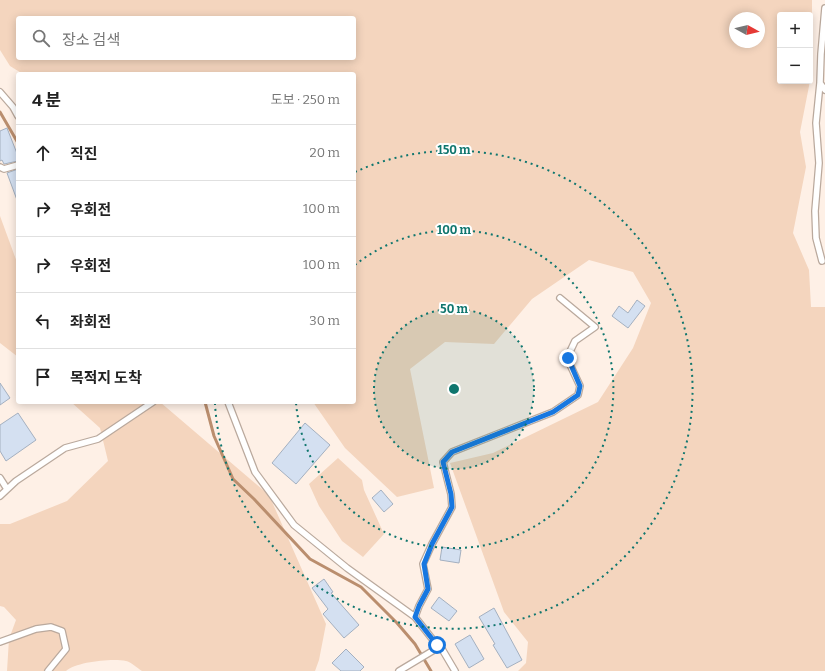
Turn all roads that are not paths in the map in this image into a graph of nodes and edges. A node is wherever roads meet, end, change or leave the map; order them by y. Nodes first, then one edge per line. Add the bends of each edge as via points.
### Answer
1 (825, 8) edge
2 (820, 83) junction
3 (825, 90) edge
4 (0, 92) edge
5 (16, 112) edge
6 (16, 165) edge
7 (0, 167) edge
8 (822, 261) dead end
9 (560, 298) dead end
10 (150, 404) edge
11 (229, 404) edge
12 (0, 478) edge
13 (7, 489) junction
14 (0, 496) edge
15 (415, 617) junction
16 (0, 642) edge
17 (435, 648) junction
18 (48, 671) edge
19 (399, 671) edge
20 (455, 671) edge

1 - 2 lane
2 - 3 lane
2 - 8 lane via 816,123 819,164 815,211 816,238
4 - 5 lane
6 - 7 lane
9 - 15 lane via 595,327 575,341 568,358 580,386 578,395 553,412 452,452 443,462 452,507 424,564 428,589
10 - 13 lane via 98,439 65,448
11 - 15 lane via 255,472 294,525 347,568
12 - 13 lane
13 - 14 lane
15 - 17 lane
16 - 18 lane via 36,629 52,627 62,631 66,649
17 - 19 lane
17 - 20 lane via 442,649

